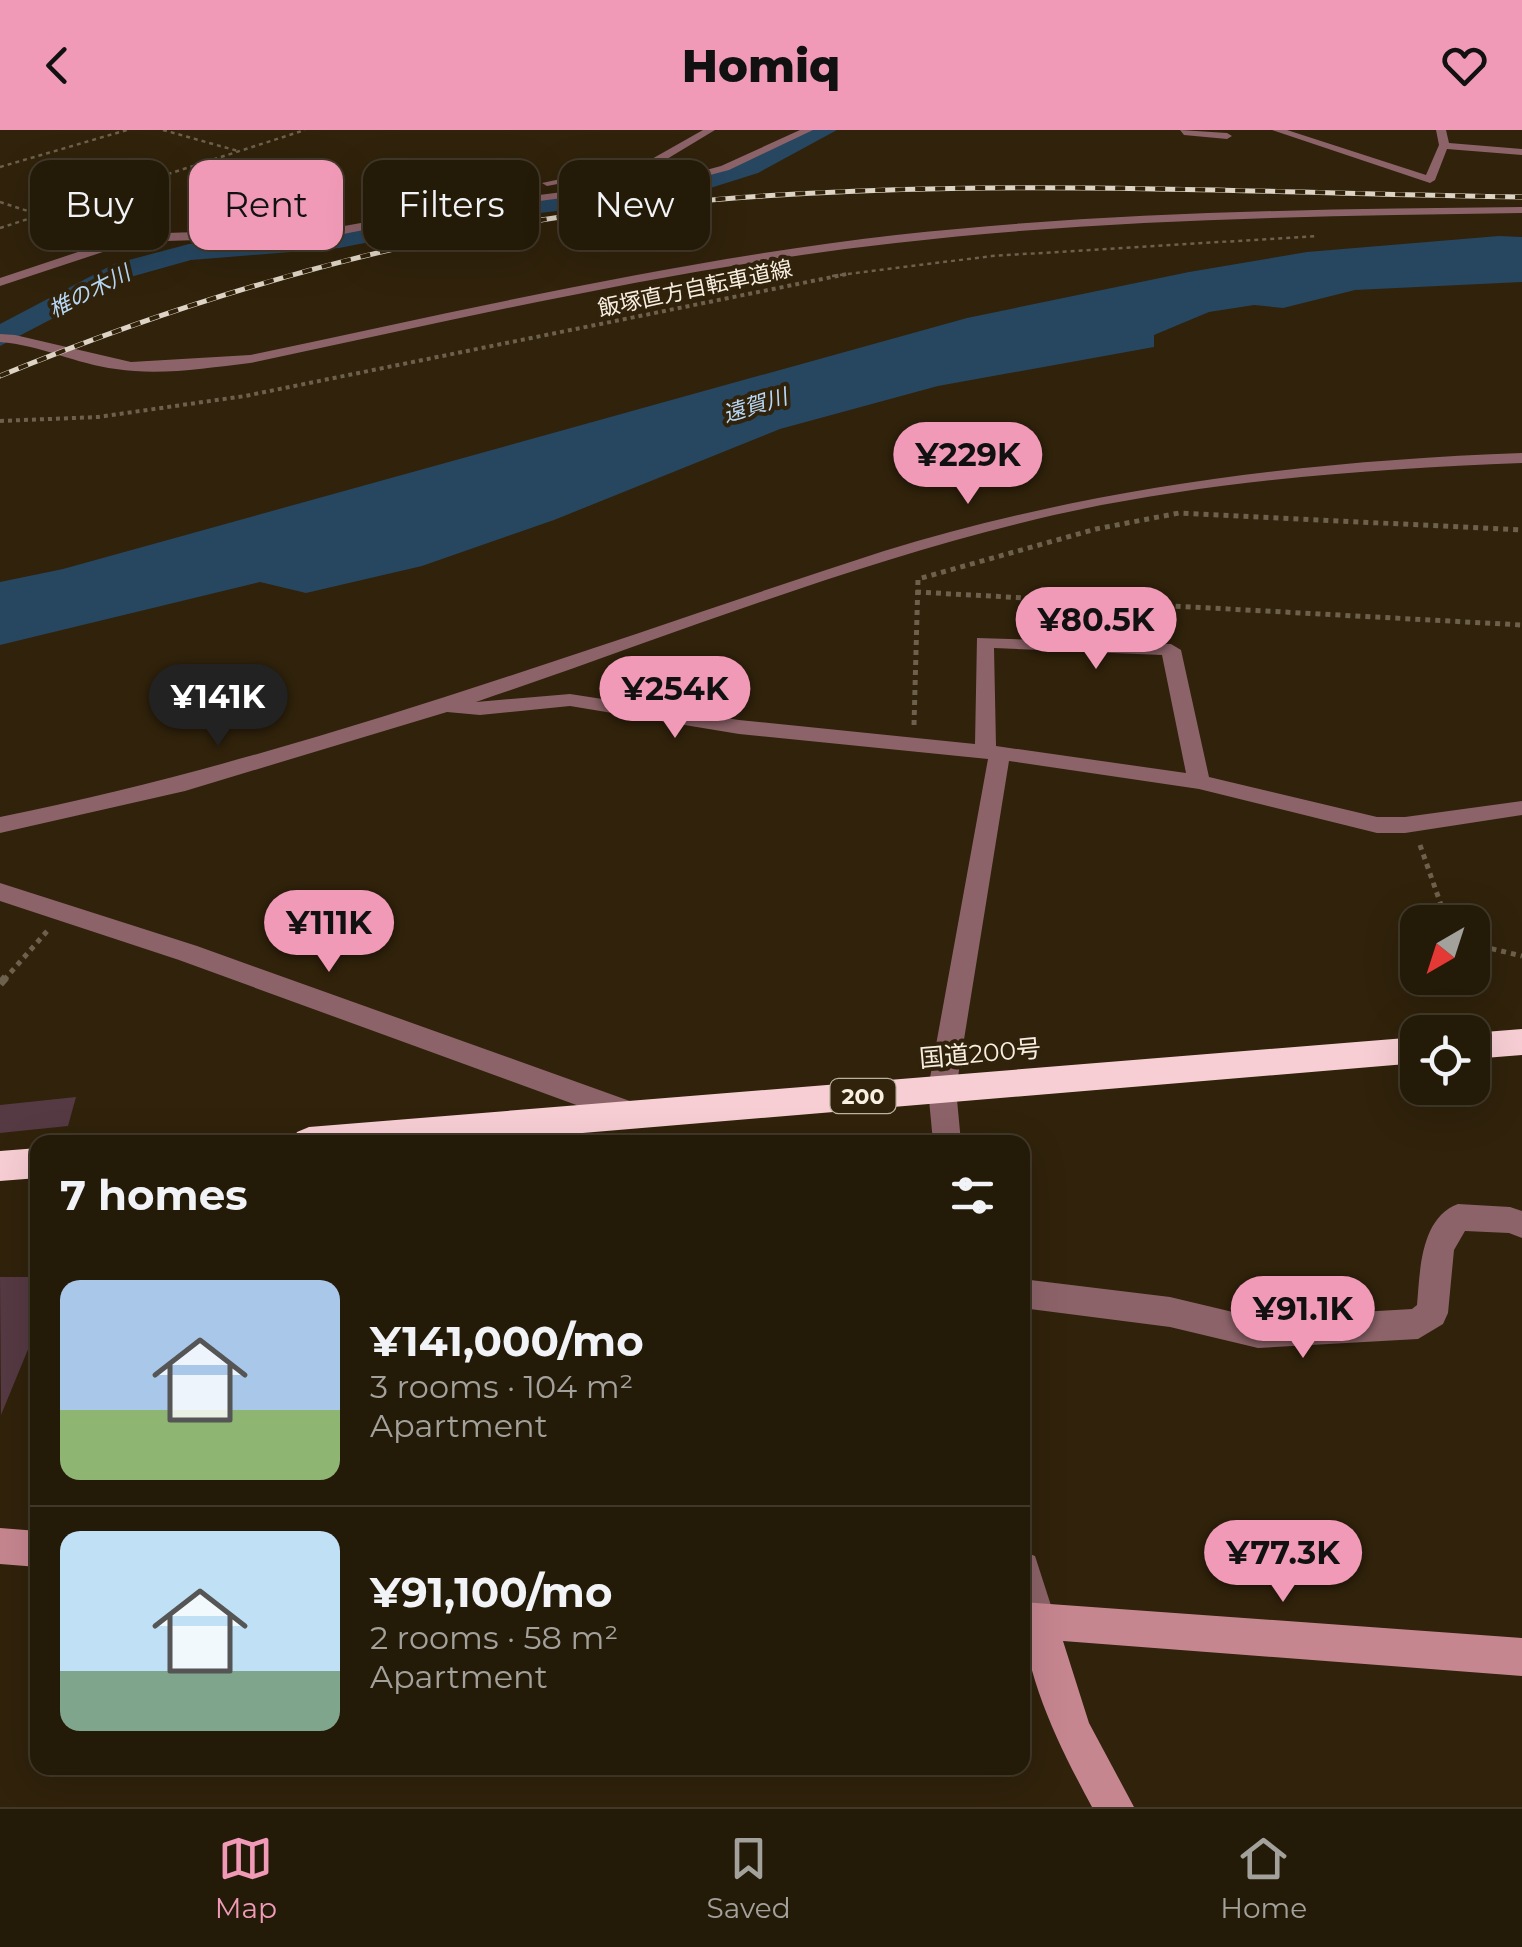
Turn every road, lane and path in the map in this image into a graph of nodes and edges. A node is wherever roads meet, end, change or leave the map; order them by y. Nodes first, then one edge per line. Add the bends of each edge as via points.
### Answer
1 (127, 130) edge
2 (163, 130) edge
3 (305, 130) edge
4 (710, 130) edge
5 (808, 130) edge
6 (1190, 130) edge
7 (1277, 130) edge
8 (1441, 130) edge
9 (1227, 136) dead end
10 (1444, 146) junction
11 (238, 151) junction
12 (1522, 152) edge
13 (0, 167) edge
14 (169, 174) edge
15 (539, 186) edge
16 (539, 197) edge
17 (0, 202) edge
18 (1522, 210) edge
19 (30, 212) edge
20 (30, 219) edge
21 (363, 226) edge
22 (0, 228) edge
23 (1327, 235) dead end
24 (169, 237) edge
25 (92, 250) edge
26 (0, 282) edge
27 (0, 338) edge
28 (0, 421) edge
29 (1522, 458) edge
30 (1522, 530) edge
31 (916, 592) junction
32 (1522, 625) edge
33 (444, 705) junction
34 (914, 745) junction
35 (993, 753) junction
36 (1199, 782) junction
37 (1522, 808) edge
38 (0, 825) edge
39 (1406, 825) junction
40 (0, 892) edge
41 (1437, 905) edge
42 (64, 912) junction
43 (1490, 948) edge
44 (1522, 956) edge
45 (0, 984) edge
46 (1522, 1042) edge
47 (1490, 1045) edge
48 (1400, 1051) edge
49 (942, 1089) junction
50 (640, 1117) junction
51 (402, 1135) edge
52 (946, 1135) edge
53 (30, 1164) edge
54 (0, 1166) edge
55 (1522, 1225) edge
56 (1030, 1293) edge
57 (0, 1546) edge
58 (30, 1548) edge
59 (1030, 1621) edge
60 (1522, 1656) edge
61 (1114, 1807) edge

1 - 13 path
2 - 11 path
3 - 11 path
4 - 15 street via 652,163
5 - 16 street via 703,174
6 - 9 street via 1184,132
7 - 10 street via 1430,180
8 - 10 street
10 - 12 street
11 - 14 path
17 - 19 path
18 - 27 street via 1217,217 892,240 736,262 204,363 111,364 36,340
20 - 22 path
21 - 24 street
23 - 28 path, 飯塚直方自転車道線 via 886,269 195,404
25 - 26 street
29 - 33 street via 1240,476 1084,504 871,562
30 - 31 path via 1179,513 918,579
31 - 32 path
31 - 34 path
33 - 34 street via 485,711 545,699 585,701
33 - 38 street via 222,774
34 - 35 street
35 - 36 street
35 - 36 street via 984,642 1171,650
35 - 49 street
36 - 39 street via 1376,825
37 - 39 street
39 - 41 path via 1427,856
40 - 42 street
42 - 45 path
42 - 50 street
43 - 44 path
46 - 47 highway
48 - 49 highway, 国道200号 / 200
49 - 50 highway, 国道200号 / 200
49 - 52 street
50 - 51 highway, 国道200号 / 200
53 - 54 highway
55 - 56 street via 1458,1217 1438,1246 1432,1314 1418,1324 1258,1333 1170,1312
57 - 58 street
59 - 60 street
59 - 61 street via 1072,1731

